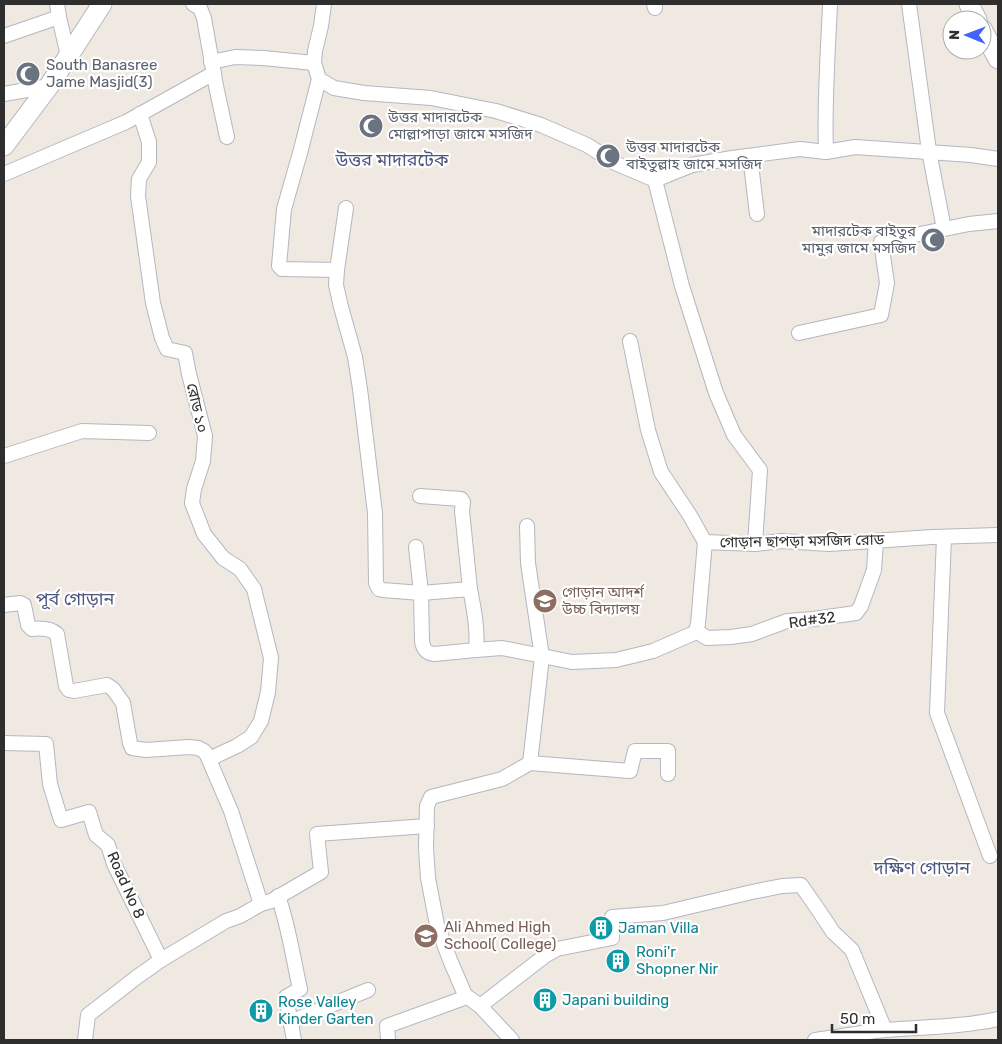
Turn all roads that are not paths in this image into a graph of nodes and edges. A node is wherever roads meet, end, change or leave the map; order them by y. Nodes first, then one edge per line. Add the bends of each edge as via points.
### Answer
1 (102, 4) edge
2 (324, 4) edge
3 (830, 4) edge
4 (909, 4) edge
5 (196, 6) edge
6 (58, 10) edge
7 (4, 36) edge
8 (992, 48) edge
9 (68, 56) junction
10 (998, 59) edge
11 (314, 63) junction
12 (212, 68) junction
13 (319, 79) junction
14 (49, 86) junction
15 (4, 94) edge
16 (140, 114) junction
17 (227, 137) dead end
18 (4, 146) edge
19 (826, 152) junction
20 (929, 152) junction
21 (750, 156) junction
22 (998, 159) edge
23 (4, 174) edge
24 (655, 180) junction
25 (346, 208) dead end
26 (758, 214) dead end
27 (998, 221) edge
28 (944, 229) junction
29 (337, 270) junction
30 (799, 333) dead end
31 (630, 341) dead end
32 (149, 433) dead end
33 (4, 456) edge
34 (420, 496) dead end
35 (527, 526) dead end
36 (998, 535) edge
37 (944, 537) junction
38 (876, 541) junction
39 (705, 542) junction
40 (754, 544) junction
41 (416, 547) dead end
42 (470, 589) junction
43 (421, 593) junction
44 (4, 605) edge
45 (696, 631) junction
46 (476, 650) junction
47 (542, 657) junction
48 (4, 742) edge
49 (209, 760) junction
50 (530, 763) junction
51 (668, 774) dead end
52 (426, 826) junction
53 (990, 856) dead end
54 (278, 896) junction
55 (261, 904) junction
56 (161, 960) junction
57 (368, 990) dead end
58 (467, 997) junction
59 (480, 1006) junction
60 (998, 1019) edge
61 (290, 1022) junction
62 (885, 1030) junction
63 (85, 1040) edge
64 (294, 1040) edge
65 (388, 1040) edge
66 (512, 1040) edge
67 (815, 1040) edge

1 - 9 street
2 - 11 street
3 - 19 street
4 - 20 street
5 - 12 street via 204,18
6 - 7 street
6 - 9 street
8 - 10 street
9 - 14 street
11 - 12 street via 235,58
11 - 13 street
12 - 16 street
12 - 17 street
13 - 24 street via 334,88 431,98 541,124
13 - 29 street via 284,209 279,266 282,269
14 - 15 street
14 - 18 street
16 - 23 street
16 - 49 street, রোড ১০ via 149,142 149,162 139,179 138,196 153,303 168,349 185,353 205,436 203,461 192,503 204,534 223,558 240,569 254,588 271,658 262,721 251,737
19 - 20 street via 855,147
19 - 21 street via 800,149
20 - 22 street
20 - 28 street
21 - 24 street via 692,165
21 - 26 street
24 - 40 street via 682,286 716,393 734,435 760,470
25 - 29 street
27 - 28 street
28 - 30 street via 881,242 887,283 881,315
29 - 43 street via 340,307 355,357 360,389 375,513 376,583 383,590
31 - 39 street via 648,430 661,472
32 - 33 street via 82,431
34 - 42 street via 461,499 463,502
35 - 47 street via 528,562
36 - 37 street, গোড়ান ছাপড়া মসজিদ রোড
37 - 38 street, গোড়ান ছাপড়া মসজিদ রোড
37 - 53 street via 937,713
38 - 40 street, গোড়ান ছাপড়া মসজিদ রোড
38 - 45 street, Rd#32 via 874,570 856,612 787,621 738,636 707,638
39 - 40 street, গোড়ান ছাপড়া মসজিদ রোড
39 - 45 street, গোড়ান ছাপড়া মসজিদ রোড
41 - 43 street
42 - 43 street
42 - 46 street
43 - 46 street via 422,646 425,650 434,654
44 - 49 street via 24,605 28,625 32,629 53,630 57,634 69,690 107,685 113,689 123,703 132,748 198,748 204,750
45 - 47 street via 653,650 616,660 572,662
46 - 47 street via 502,648
47 - 50 street
48 - 56 street, Road No 8 via 46,744 50,784 61,820 89,812 96,835 108,845 114,864
49 - 55 street
50 - 51 street via 630,771 635,751 668,751
50 - 52 street via 502,779 431,797
52 - 54 street via 317,834 321,872
52 - 58 street via 428,878 437,925
54 - 55 street
54 - 61 street via 290,935 300,990 286,997
55 - 56 street
56 - 63 street via 88,1015
57 - 61 street
58 - 59 street
58 - 65 street via 387,1026
59 - 62 street via 557,949 612,938 612,917 663,912 782,886 801,885 833,932 852,950
59 - 66 street
60 - 62 street
61 - 64 street
62 - 67 street

